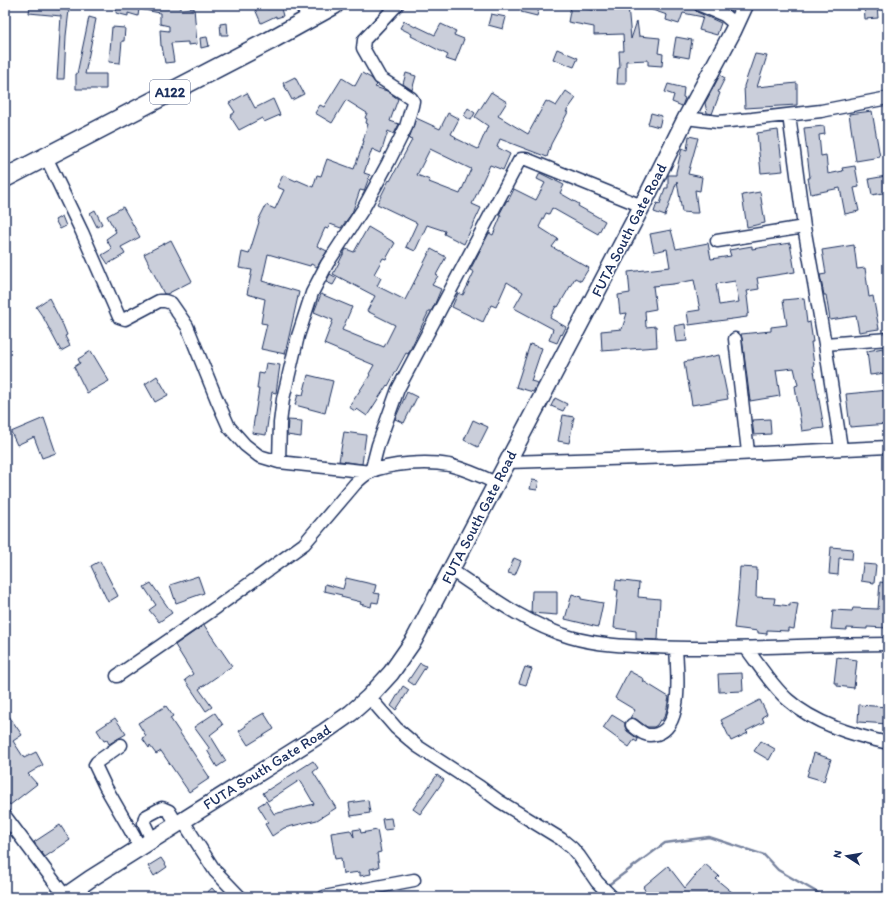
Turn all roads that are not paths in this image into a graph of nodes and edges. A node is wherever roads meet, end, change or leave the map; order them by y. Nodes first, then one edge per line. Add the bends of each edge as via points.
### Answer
1 (334, 5) edge
2 (397, 5) edge
3 (700, 5) edge
4 (737, 5) edge
5 (745, 5) edge
6 (754, 5) edge
7 (307, 11) edge
8 (736, 23) junction
9 (888, 98) edge
10 (789, 115) junction
11 (686, 118) junction
12 (46, 156) junction
13 (5, 178) edge
14 (642, 206) junction
15 (804, 227) junction
16 (717, 241) dead end
17 (735, 339) dead end
18 (888, 339) edge
19 (825, 344) junction
20 (888, 447) edge
21 (841, 448) junction
22 (748, 452) junction
23 (279, 462) junction
24 (507, 462) junction
25 (371, 472) junction
26 (496, 483) junction
27 (451, 570) junction
28 (888, 644) edge
29 (676, 648) junction
30 (746, 648) junction
31 (117, 676) dead end
32 (369, 697) junction
33 (632, 725) dead end
34 (888, 743) edge
35 (121, 745) dead end
36 (5, 816) edge
37 (180, 822) junction
38 (146, 844) junction
39 (414, 880) dead end
40 (64, 897) edge
41 (240, 897) edge
42 (324, 897) edge
43 (612, 897) edge

1 - 7 highway, A122
2 - 23 street via 364,40 363,48 380,78 411,98 412,106 406,127 370,196 327,264 312,293 298,336 283,399
3 - 8 street
4 - 8 main road
5 - 8 main road, FUTA South Gate Road
6 - 8 main road
7 - 12 highway, A122
8 - 11 main road, FUTA South Gate Road
9 - 10 street
10 - 11 street via 718,122
10 - 15 street
11 - 14 main road, FUTA South Gate Road
12 - 13 highway, A122
12 - 23 street via 119,317 125,319 159,302 171,303 187,326 229,427 244,445 259,456
14 - 24 main road, FUTA South Gate Road
14 - 25 street via 526,159 519,161 398,389
15 - 16 street
15 - 19 street
17 - 22 street
18 - 19 street
19 - 21 street
20 - 21 street
21 - 22 street
22 - 24 street
23 - 25 street
24 - 26 main road, FUTA South Gate Road
25 - 26 street via 414,463 432,463 450,465
25 - 31 street via 355,484 304,544
26 - 27 main road, FUTA South Gate Road
27 - 29 street via 516,613 570,637 622,646
27 - 32 main road, FUTA South Gate Road via 414,640 391,673
28 - 30 street
29 - 30 street
29 - 33 street via 677,683 671,721 667,728 652,735 646,735
30 - 34 street via 788,700 803,711 850,733
32 - 37 main road, FUTA South Gate Road via 324,732
32 - 43 street via 396,728 417,746 572,848 597,882
35 - 38 street via 95,765 105,786
36 - 40 street
37 - 38 main road, FUTA South Gate Road
37 - 38 street via 162,808 145,817
37 - 41 street via 215,871
38 - 40 main road, FUTA South Gate Road
39 - 42 street

